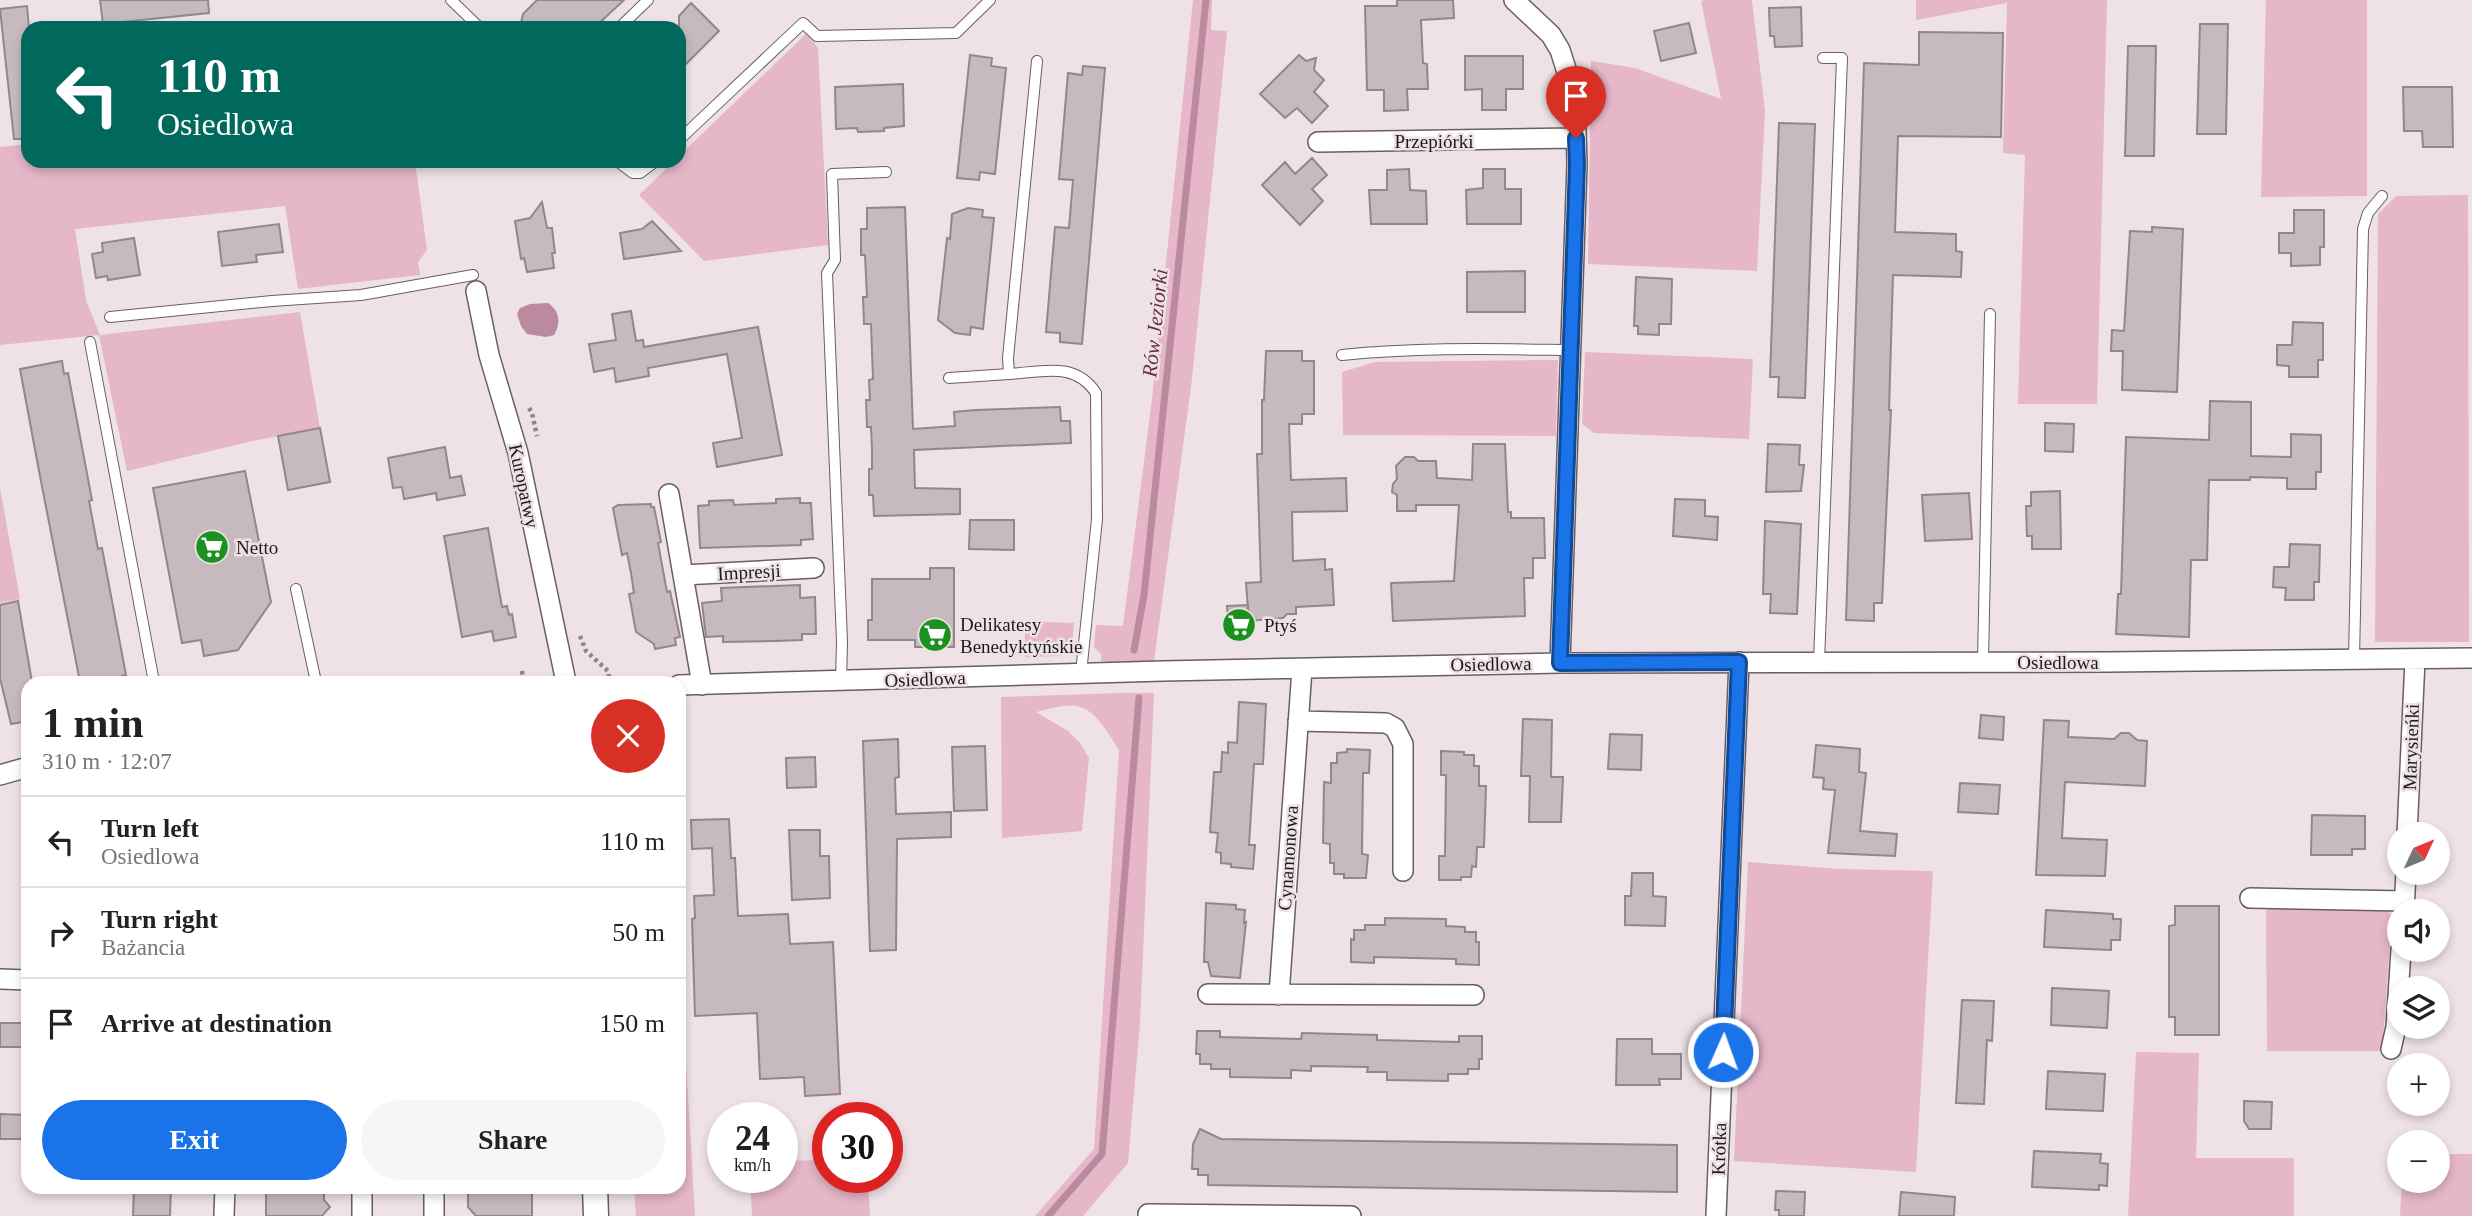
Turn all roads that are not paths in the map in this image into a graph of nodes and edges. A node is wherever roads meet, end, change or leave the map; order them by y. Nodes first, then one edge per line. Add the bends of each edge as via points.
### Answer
1 (451, 0) edge
2 (648, 0) edge
3 (989, 0) edge
4 (1514, 0) edge
5 (473, 21) edge
6 (626, 21) edge
7 (1823, 58) dead end
8 (1037, 61) dead end
9 (686, 133) edge
10 (1576, 138) junction
11 (1318, 142) dead end
12 (626, 168) edge
13 (647, 168) edge
14 (887, 172) dead end
15 (2382, 195) dead end
16 (475, 283) joint
17 (1990, 314) dead end
18 (110, 317) dead end
19 (90, 342) dead end
20 (1571, 350) junction
21 (1342, 355) dead end
22 (1009, 374) junction
23 (949, 378) dead end
24 (669, 494) dead end
25 (814, 568) dead end
26 (683, 575) junction
27 (296, 589) dead end
28 (2472, 658) edge
29 (2354, 659) junction
30 (2415, 659) junction
31 (1739, 662) junction
32 (1819, 662) junction
33 (1983, 662) junction
34 (1560, 663) junction
35 (1302, 669) junction
36 (1081, 673) junction
37 (153, 676) edge
38 (315, 676) edge
39 (565, 676) edge
40 (841, 682) junction
41 (686, 685) edge
42 (702, 685) junction
43 (1298, 721) junction
44 (21, 769) edge
45 (0, 775) edge
46 (2408, 822) edge
47 (1403, 871) dead end
48 (2250, 898) dead end
49 (2387, 905) edge
50 (2400, 962) edge
51 (0, 979) edge
52 (21, 980) edge
53 (1208, 994) dead end
54 (1279, 995) junction
55 (1474, 995) dead end
56 (2391, 1049) dead end
57 (225, 1194) edge
58 (362, 1194) edge
59 (434, 1194) edge
60 (595, 1194) edge
61 (1148, 1214) dead end
62 (224, 1216) edge
63 (362, 1216) edge
64 (434, 1216) edge
65 (596, 1216) edge
66 (1351, 1216) edge
67 (1716, 1216) edge

1 - 5 lane
2 - 6 lane
3 - 9 lane via 956,33 817,36 803,23
4 - 10 street via 1551,35 1560,50 1575,97
7 - 32 lane via 1842,58
8 - 22 lane
10 - 11 street, Przepiórki
10 - 20 street
12 - 13 lane via 633,173
14 - 40 lane via 832,174 835,260 827,273
15 - 29 lane via 2363,229
16 - 18 lane
16 - 39 street, Kuropatwy via 489,355 519,453
17 - 33 lane
19 - 37 lane
20 - 21 lane via 1461,348
20 - 34 street
22 - 23 lane
22 - 36 lane via 1074,373 1096,393 1097,519
24 - 26 street
25 - 26 street, Impresji
26 - 42 street
27 - 38 lane
28 - 30 street, Osiedlowa
29 - 30 street, Osiedlowa
29 - 33 street, Osiedlowa
30 - 46 street, Marysieńki
31 - 32 street, Osiedlowa
31 - 34 street, Osiedlowa
31 - 67 street, Krótka
32 - 33 street, Osiedlowa
34 - 35 street, Osiedlowa
35 - 36 street, Osiedlowa
35 - 43 street, Cynamonowa
36 - 40 street, Osiedlowa
40 - 42 street, Osiedlowa
41 - 42 street, Osiedlowa
43 - 47 street via 1386,723 1395,728 1403,744
43 - 54 street, Cynamonowa
44 - 45 street
48 - 49 street
50 - 56 street
51 - 52 street
53 - 54 street
54 - 55 street
57 - 62 street
58 - 63 street
59 - 64 street
60 - 65 street
61 - 66 street

